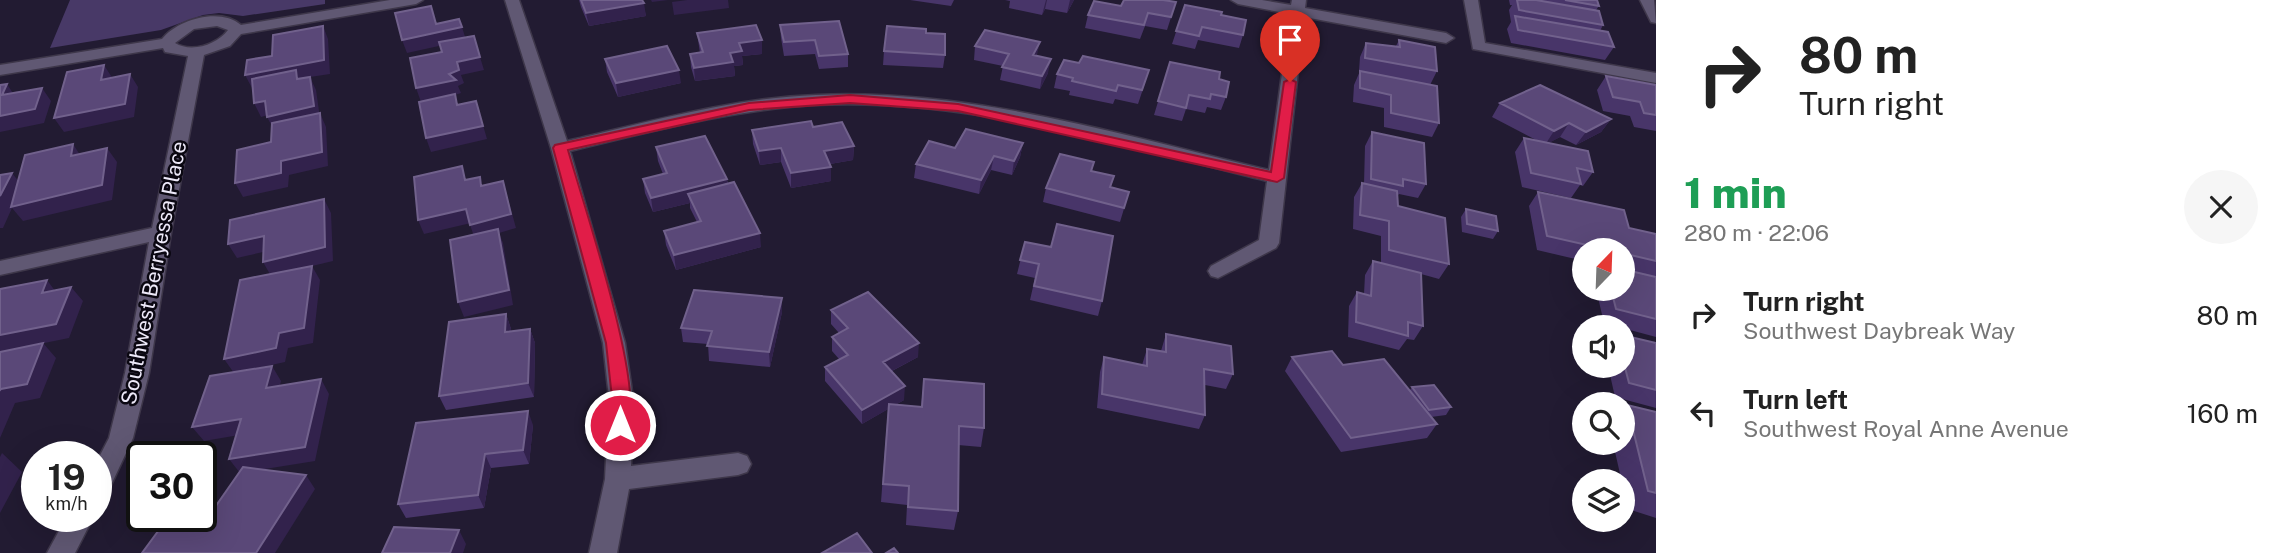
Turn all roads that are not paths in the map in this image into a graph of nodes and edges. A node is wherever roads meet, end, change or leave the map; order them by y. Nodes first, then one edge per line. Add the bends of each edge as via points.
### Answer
1 (416, 0) edge
2 (512, 0) edge
3 (1238, 0) edge
4 (1471, 0) edge
5 (1647, 0) edge
6 (1299, 5) edge
7 (1656, 19) edge
8 (236, 30) junction
9 (1446, 38) dead end
10 (167, 43) junction
11 (197, 52) junction
12 (0, 70) edge
13 (1656, 78) edge
14 (560, 148) junction
15 (1277, 178) junction
16 (160, 233) junction
17 (0, 268) edge
18 (1218, 271) dead end
19 (112, 457) edge
20 (738, 464) dead end
21 (618, 479) junction
22 (73, 532) edge
23 (61, 553) edge
24 (603, 553) edge

1 - 8 street
2 - 14 street
3 - 6 street
4 - 13 street via 1478,46
5 - 7 street
6 - 9 street
6 - 15 street
8 - 10 street via 226,22 202,23 180,30
8 - 11 street via 227,41
10 - 11 street via 171,49
10 - 12 street
11 - 16 street, Southwest Berryessa Place
14 - 15 street via 749,106 850,99 958,107
14 - 21 street via 614,343 621,398
15 - 18 street via 1269,243
16 - 17 street
16 - 19 street, Southwest Berryessa Place via 137,373
20 - 21 street
21 - 24 street
22 - 23 street

